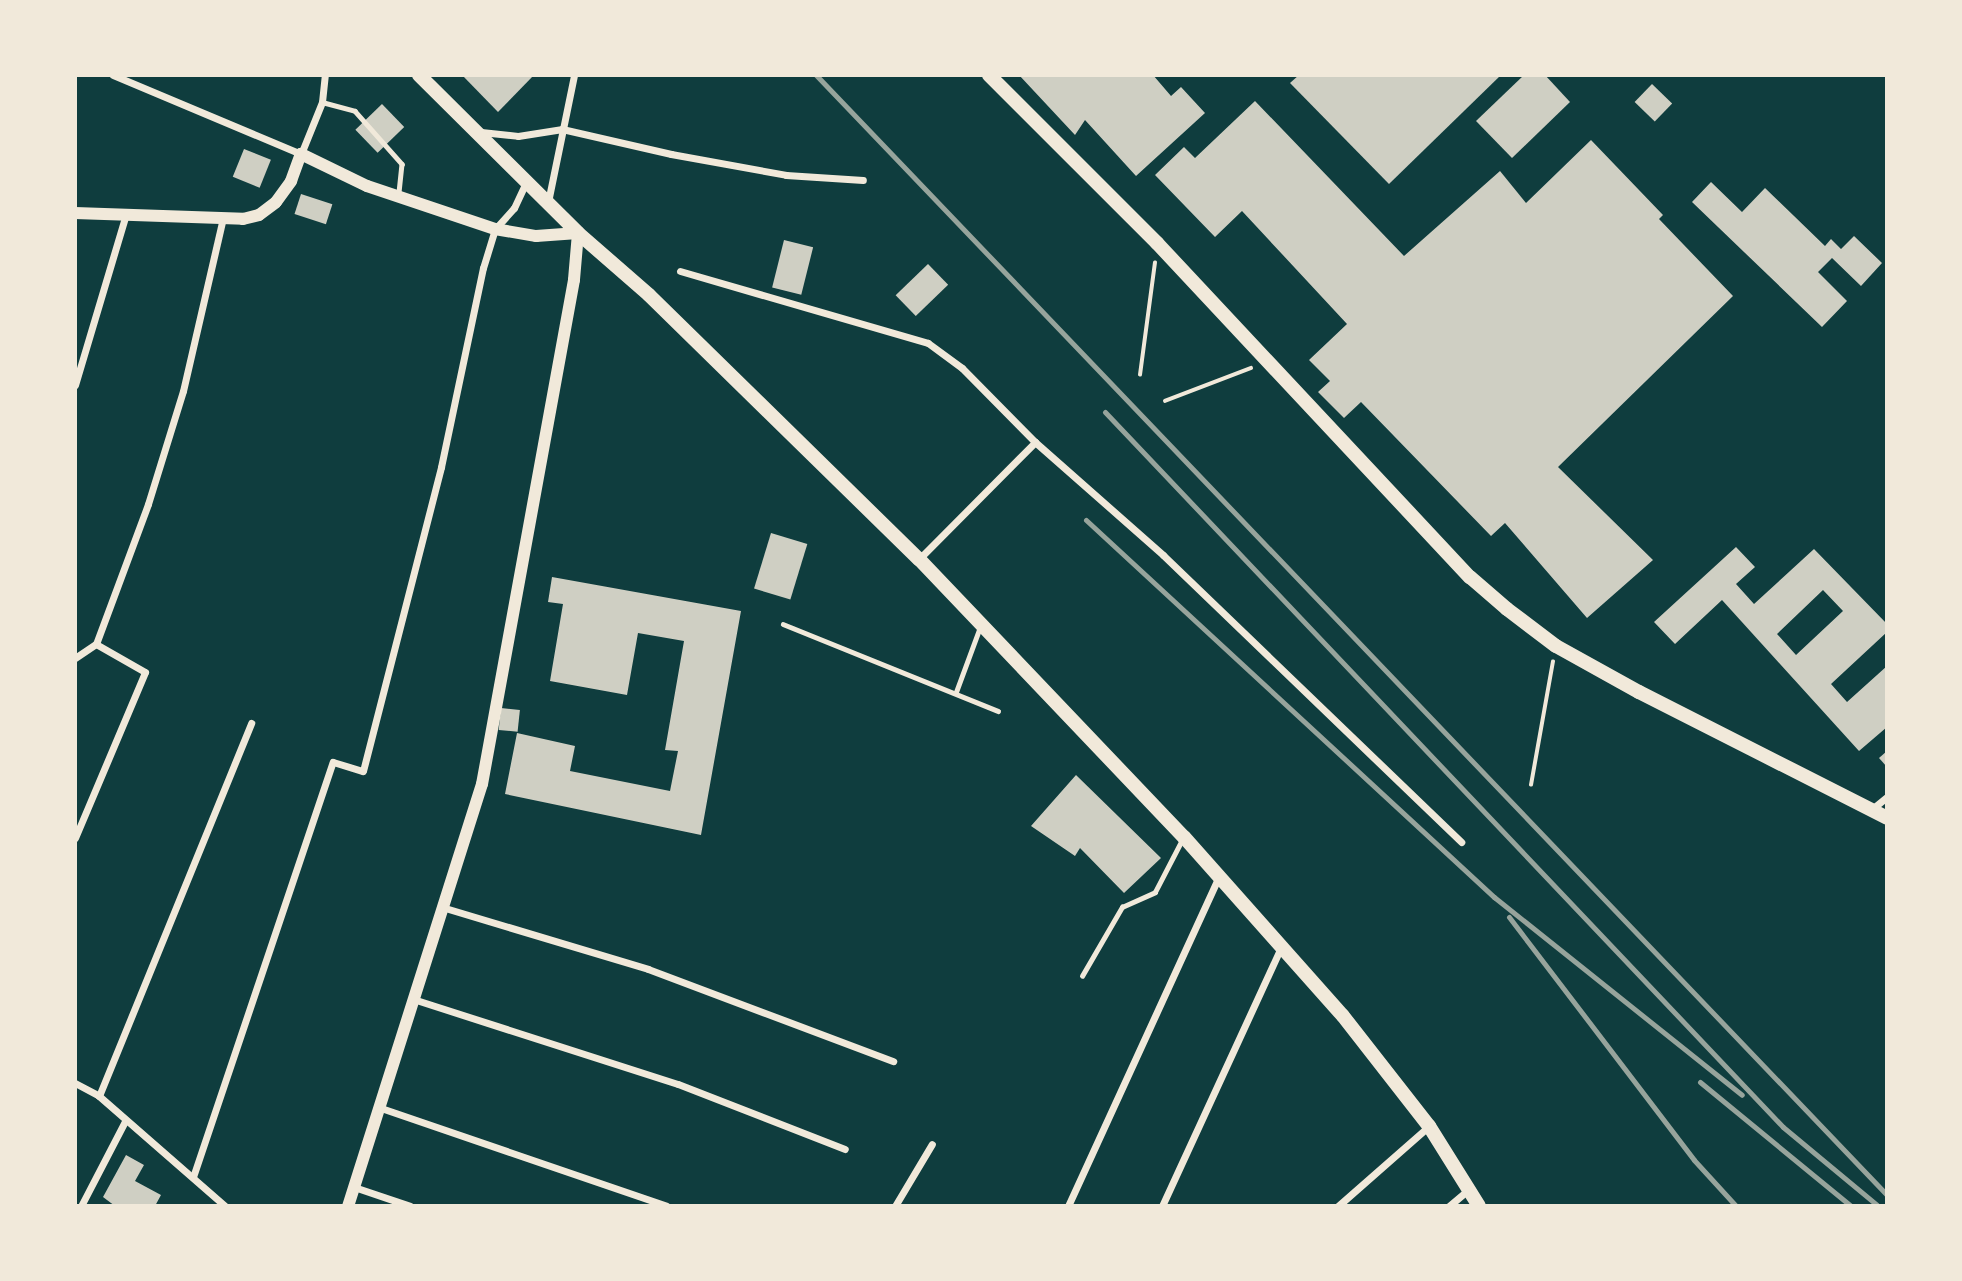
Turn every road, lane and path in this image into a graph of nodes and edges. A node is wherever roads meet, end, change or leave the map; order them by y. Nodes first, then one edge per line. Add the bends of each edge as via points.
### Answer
1 (113, 75) edge
2 (325, 75) edge
3 (419, 75) edge
4 (574, 75) edge
5 (989, 75) edge
6 (322, 102) junction
7 (562, 129) junction
8 (476, 131) junction
9 (301, 154) junction
10 (863, 180) dead end
11 (526, 181) junction
12 (399, 197) junction
13 (548, 203) junction
14 (75, 213) edge
15 (126, 214) junction
16 (223, 219) junction
17 (495, 229) junction
18 (578, 233) junction
19 (1157, 243) junction
20 (680, 271) dead end
21 (1269, 361) junction
22 (1140, 375) dead end
23 (75, 386) edge
24 (1165, 401) dead end
25 (1035, 442) junction
26 (919, 559) junction
27 (783, 624) dead end
28 (980, 626) junction
29 (96, 644) junction
30 (1556, 646) junction
31 (75, 658) edge
32 (956, 692) junction
33 (998, 711) dead end
34 (251, 723) dead end
35 (1531, 785) dead end
36 (1887, 797) edge
37 (1871, 810) junction
38 (1887, 818) edge
39 (1184, 837) junction
40 (75, 838) edge
41 (1461, 842) dead end
42 (1219, 875) junction
43 (445, 908) junction
44 (1280, 949) junction
45 (1082, 975) dead end
46 (414, 999) junction
47 (893, 1061) dead end
48 (75, 1083) edge
49 (99, 1097) junction
50 (378, 1107) junction
51 (125, 1121) junction
52 (1429, 1126) junction
53 (932, 1144) dead end
54 (845, 1149) dead end
55 (194, 1177) junction
56 (354, 1187) junction
57 (1469, 1189) junction
58 (81, 1206) edge
59 (225, 1206) edge
60 (348, 1206) edge
61 (410, 1206) edge
62 (667, 1206) edge
63 (895, 1206) edge
64 (1069, 1206) edge
65 (1162, 1206) edge
66 (1338, 1206) edge
67 (1449, 1206) edge
68 (1479, 1206) edge

1 - 9 street
2 - 6 street
3 - 8 main road
4 - 7 street
5 - 19 main road
6 - 9 street
6 - 12 lane via 355,111 402,164
7 - 8 street via 518,136
7 - 10 street via 786,175
7 - 13 street
8 - 11 main road
9 - 12 street
9 - 16 street via 291,181 276,202 259,215
11 - 13 main road
11 - 17 street via 514,208
12 - 17 street
13 - 18 main road
14 - 15 street
15 - 16 street
15 - 23 street
16 - 29 street via 183,391 148,504
17 - 18 street via 536,236
17 - 55 street via 441,467 363,771 333,762
18 - 26 main road via 649,295
18 - 43 street via 574,280 482,784
19 - 21 main road
19 - 22 path
20 - 25 street via 928,343 962,368
21 - 24 path
21 - 30 main road via 1470,577
25 - 26 street
25 - 41 street via 1163,555
26 - 28 main road
27 - 32 lane
28 - 32 lane
28 - 39 main road
29 - 31 street
29 - 40 street via 145,672
30 - 35 path
30 - 37 main road
32 - 33 lane
34 - 49 street
36 - 37 street
37 - 38 main road
39 - 42 main road
39 - 45 lane via 1155,892 1122,907
42 - 44 main road
42 - 64 street
43 - 46 street
43 - 47 street via 648,969
44 - 52 main road via 1343,1016
44 - 65 street
46 - 50 street
46 - 54 street via 678,1084
48 - 49 street
49 - 51 street
50 - 56 street
50 - 62 street
51 - 55 street
51 - 58 street
52 - 57 main road
52 - 66 street
53 - 63 street
55 - 59 street
56 - 60 street
56 - 61 street
57 - 67 street
57 - 68 main road

